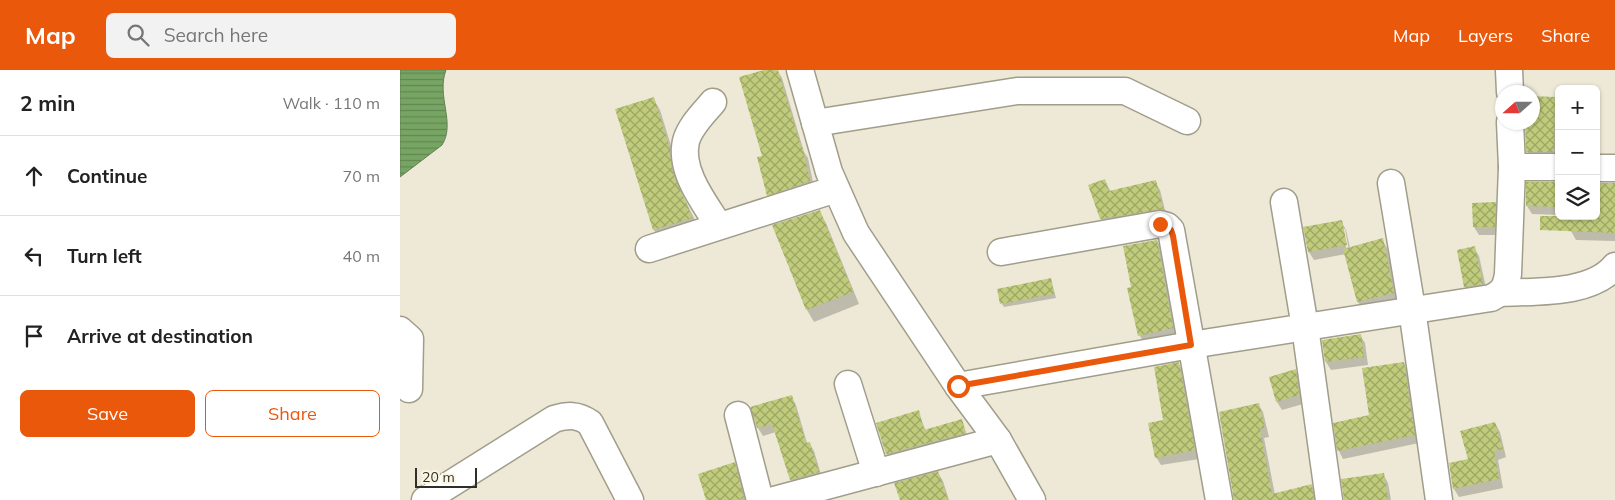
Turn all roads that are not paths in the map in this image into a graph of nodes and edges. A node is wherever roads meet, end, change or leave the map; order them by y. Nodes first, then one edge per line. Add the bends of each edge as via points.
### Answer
1 (800, 70) edge
2 (1509, 70) edge
3 (1510, 85) edge
4 (713, 102) dead end
5 (1188, 121) dead end
6 (815, 122) junction
7 (1510, 130) edge
8 (1512, 167) junction
9 (1555, 167) edge
10 (1600, 168) edge
11 (1615, 168) edge
12 (1391, 184) dead end
13 (836, 189) junction
14 (1284, 202) dead end
15 (719, 226) junction
16 (649, 249) dead end
17 (1002, 252) dead end
18 (1615, 266) edge
19 (1501, 293) junction
20 (1412, 309) junction
21 (1305, 327) junction
22 (400, 330) edge
23 (1191, 345) junction
24 (848, 384) dead end
25 (958, 386) junction
26 (409, 389) dead end
27 (738, 415) dead end
28 (998, 440) junction
29 (876, 473) junction
30 (425, 500) edge
31 (630, 500) edge
32 (760, 500) edge
33 (774, 500) edge
34 (1032, 500) edge
35 (1219, 500) edge
36 (1329, 500) edge
37 (1439, 500) edge

1 - 6 street
2 - 3 street
4 - 15 street via 686,140 686,162 692,180
5 - 6 street via 1125,90 1018,91
6 - 13 street via 828,172
7 - 8 street
8 - 9 street
8 - 19 street via 1508,274
10 - 11 street
12 - 20 street
13 - 15 street
13 - 25 street via 856,233
14 - 21 street
15 - 16 street
17 - 23 street via 1160,224 1167,226 1173,236
18 - 19 street via 1600,278 1565,289
19 - 20 street via 1491,298
20 - 21 street
20 - 37 street
21 - 23 street
21 - 36 street
22 - 26 street via 410,339
23 - 25 street
23 - 35 street
24 - 29 street
25 - 28 street
27 - 32 street
28 - 29 street
28 - 34 street
29 - 33 street
30 - 31 street via 554,419 569,414 590,423

